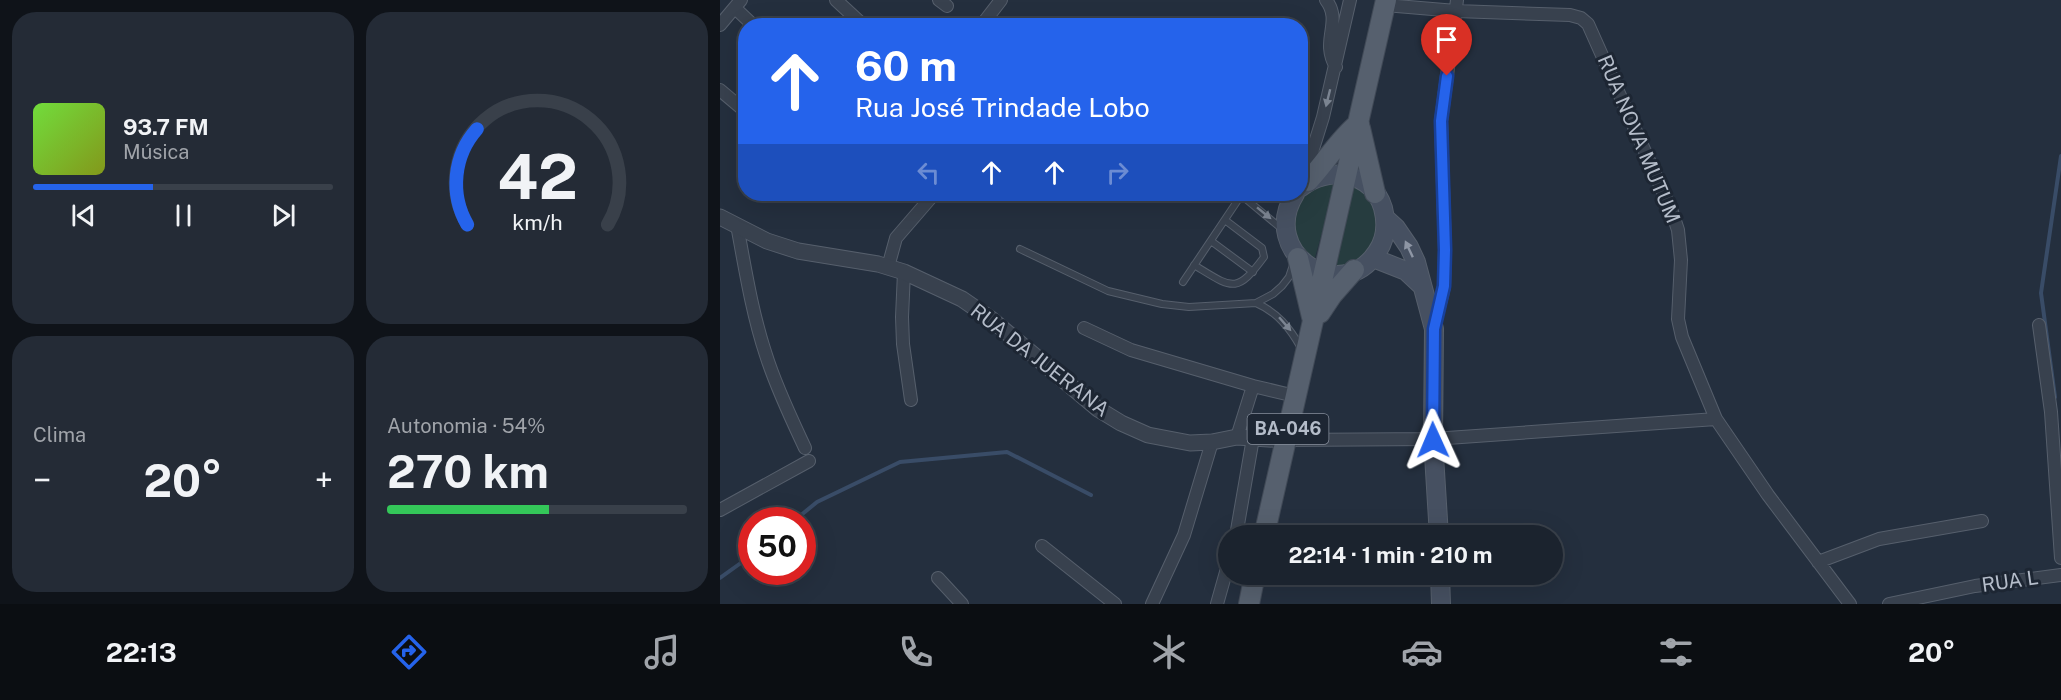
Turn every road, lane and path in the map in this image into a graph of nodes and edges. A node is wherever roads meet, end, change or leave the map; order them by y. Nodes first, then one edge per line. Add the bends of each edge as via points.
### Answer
1 (836, 0) edge
2 (1001, 0) edge
3 (1326, 0) edge
4 (1350, 0) edge
5 (1386, 2) edge
6 (738, 4) edge
7 (1458, 4) edge
8 (748, 18) edge
9 (855, 18) edge
10 (987, 18) edge
11 (720, 25) edge
12 (1336, 67) junction
13 (720, 90) edge
14 (738, 105) edge
15 (1359, 123) junction
16 (1308, 150) edge
17 (1346, 174) junction
18 (1308, 181) edge
19 (1308, 184) edge
20 (1375, 193) junction
21 (928, 201) edge
22 (1237, 201) edge
23 (1250, 201) edge
24 (1291, 201) edge
25 (720, 217) edge
26 (1385, 218) junction
27 (1225, 220) junction
28 (737, 225) junction
29 (1286, 232) junction
30 (1211, 241) junction
31 (1020, 249) dead end
32 (1297, 256) junction
33 (1373, 258) junction
34 (1194, 265) junction
35 (888, 267) junction
36 (1354, 270) junction
37 (904, 272) junction
38 (1253, 272) junction
39 (1325, 274) junction
40 (1183, 282) dead end
41 (1422, 286) junction
42 (1256, 303) junction
43 (1313, 322) junction
44 (2039, 325) dead end
45 (1084, 328) dead end
46 (1434, 329) junction
47 (1305, 354) junction
48 (1253, 386) junction
49 (1295, 396) junction
50 (911, 400) dead end
51 (1716, 419) junction
52 (1237, 438) junction
53 (1253, 438) junction
54 (1285, 440) junction
55 (1433, 440) junction
56 (1212, 442) junction
57 (805, 448) dead end
58 (809, 461) dead end
59 (720, 510) edge
60 (1982, 520) dead end
61 (1238, 525) edge
62 (1266, 525) edge
63 (1438, 525) edge
64 (1042, 546) dead end
65 (2061, 558) edge
66 (1818, 562) junction
67 (2061, 575) edge
68 (938, 578) dead end
69 (1222, 585) edge
70 (1253, 585) edge
71 (1440, 585) edge
72 (1940, 592) junction
73 (962, 604) edge
74 (1115, 604) edge
75 (1152, 604) edge
76 (1217, 604) edge
77 (1249, 604) edge
78 (1441, 604) edge
79 (1850, 604) edge
80 (1889, 604) edge
81 (1948, 604) edge

1 - 9 street
2 - 10 street
3 - 12 street via 1334,13 1329,51
4 - 12 street
5 - 7 street, RUA NOVA MUTUM
5 - 15 main road, BA-046 / BA-046
6 - 8 street
6 - 11 street
7 - 46 street via 1441,121 1444,286
7 - 51 street, RUA NOVA MUTUM via 1570,15 1588,24 1678,230 1678,319
12 -> 16 street
13 - 14 street
15 - 17 main road, BA-046 / BA-046
15 - 18 main road
15 - 20 main road
17 - 19 main road via 1320,176
17 - 20 main road
17 - 39 main road, BA-046 / BA-046
20 - 26 main road
21 - 35 street via 896,238
22 - 27 lane
23 -> 29 lane
24 - 29 main road via 1285,217
25 - 28 street, RUA DA JUERANA
26 - 33 main road via 1381,246
41 -> 26 main road via 1403,236
27 - 30 lane
27 - 38 lane via 1263,248 1264,257
28 - 35 street, RUA DA JUERANA via 798,251
28 - 57 street via 765,354
29 - 32 main road
30 - 34 lane
30 - 38 lane
31 - 42 lane via 1108,291 1162,304 1189,308
32 - 39 main road
32 - 42 lane via 1282,286
32 - 43 main road
33 - 36 main road
33 - 41 main road via 1406,271
34 - 38 lane via 1228,283 1243,282
34 - 40 lane
35 - 37 street, RUA DA JUERANA
36 - 39 main road
36 - 43 main road
37 - 50 street via 903,344
37 - 56 street, RUA DA JUERANA via 962,299 991,319 1098,409 1121,423 1172,441
39 - 43 main road, BA-046 / BA-046
41 - 46 main road
42 -> 47 lane via 1282,320
43 - 47 main road, BA-046 / BA-046
44 - 65 street via 2051,412
45 - 48 street via 1131,350
46 - 55 main road
47 - 49 main road, BA-046 / BA-046
48 - 49 street
48 - 52 street
49 - 54 main road, BA-046 / BA-046
51 - 55 street
51 - 66 street, RUA NOVA MUTUM
52 - 53 street, RUA DA JUERANA
52 - 56 street, RUA DA JUERANA
53 - 54 street, RUA DA JUERANA
53 - 61 street
54 - 55 street
54 - 62 main road, BA-046 / BA-046
55 - 63 main road
56 - 75 street via 1184,536
58 - 59 street
60 - 66 street via 1879,539
64 - 74 street
66 - 79 street, RUA NOVA MUTUM
67 - 72 street, RUA L
68 - 73 street
69 - 76 street
70 - 77 main road
71 - 78 main road
72 - 80 street, RUA L
72 - 81 street

